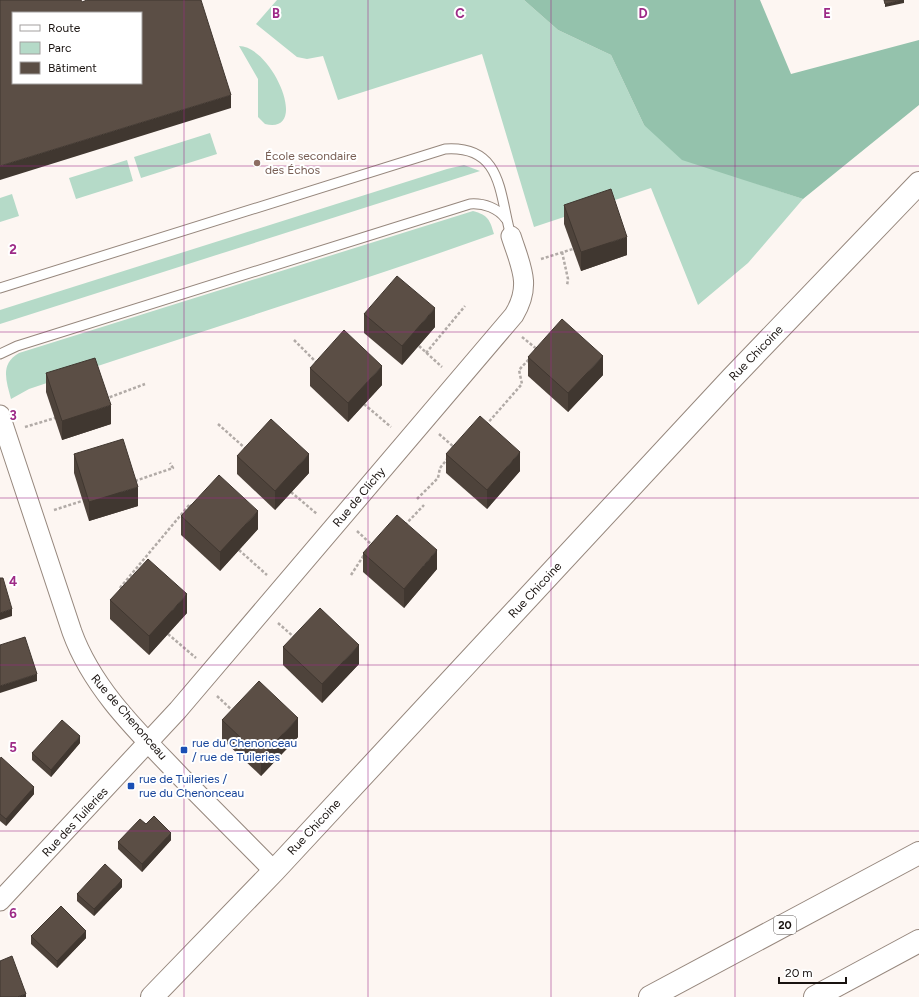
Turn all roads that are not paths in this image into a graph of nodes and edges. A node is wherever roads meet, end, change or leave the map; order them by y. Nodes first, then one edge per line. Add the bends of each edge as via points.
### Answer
1 (919, 183) edge
2 (509, 228) junction
3 (0, 288) edge
4 (0, 354) edge
5 (0, 415) edge
6 (148, 742) junction
7 (919, 853) edge
8 (274, 871) junction
9 (0, 901) edge
10 (919, 942) edge
11 (152, 997) edge
12 (650, 997) edge
13 (815, 997) edge

1 - 8 main road, Rue Chicoine via 732,378
2 - 3 lane via 490,165 472,151 459,148 445,149
2 - 4 lane via 502,214 495,209 481,204 470,204 24,344
2 - 6 street, Rue de Clichy via 524,285 520,305 514,315 238,641
5 - 6 street, Rue de Chenonceau via 79,650 97,682
6 - 8 street, Rue de Chenonceau
6 - 9 street, Rue des Tuileries
7 - 12 main road, 20
8 - 11 main road, Rue Chicoine
10 - 13 main road

